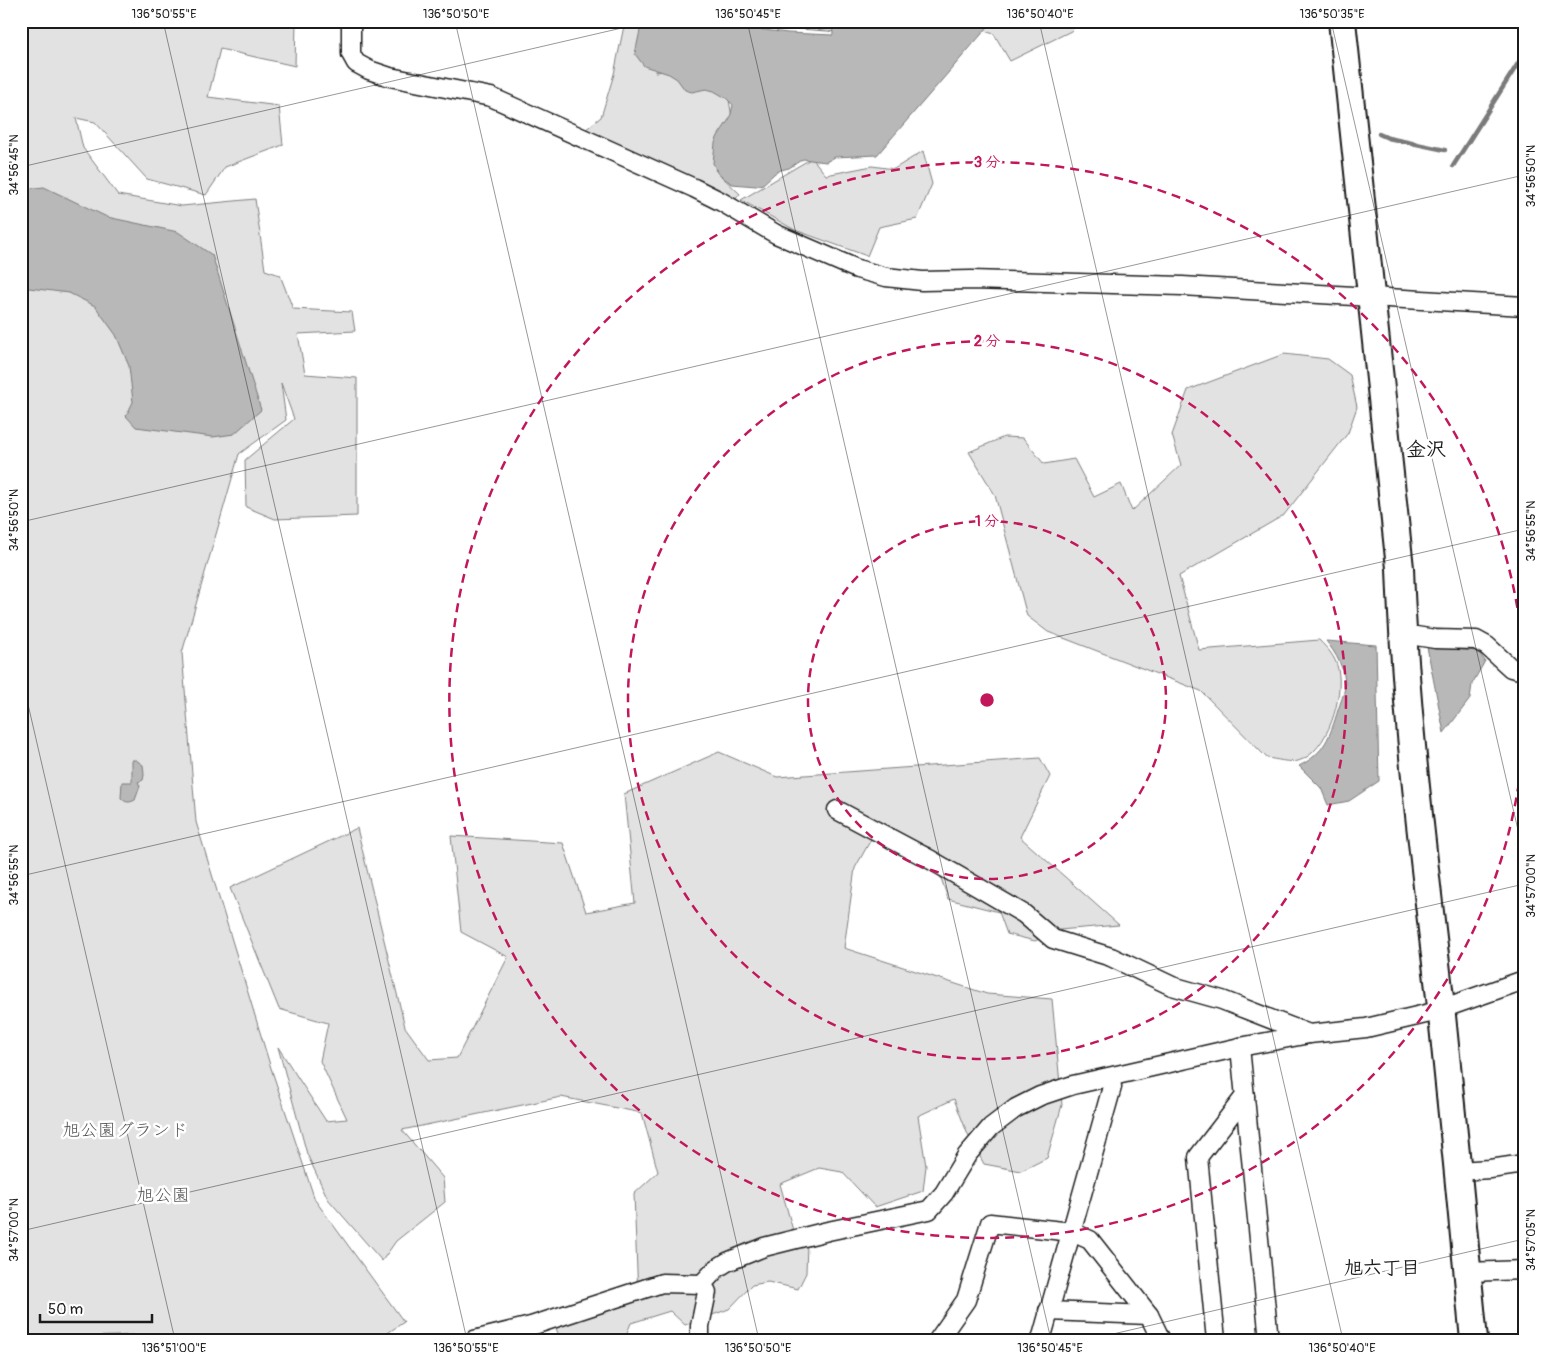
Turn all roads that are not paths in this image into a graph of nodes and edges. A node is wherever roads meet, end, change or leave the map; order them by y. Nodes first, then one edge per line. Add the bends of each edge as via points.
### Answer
1 (351, 21) edge
2 (1342, 21) edge
3 (1372, 296) junction
4 (1524, 306) edge
5 (1403, 641) junction
6 (1524, 671) edge
7 (837, 810) dead end
8 (1524, 980) edge
9 (1441, 1009) junction
10 (1309, 1034) junction
11 (1240, 1047) junction
12 (1111, 1077) junction
13 (1245, 1096) junction
14 (1524, 1164) edge
15 (1457, 1171) junction
16 (1072, 1232) junction
17 (1524, 1270) edge
18 (1467, 1272) junction
19 (702, 1284) junction
20 (1048, 1311) junction
21 (1149, 1315) junction
22 (1265, 1339) edge
23 (474, 1340) edge
24 (700, 1340) edge
25 (938, 1340) edge
26 (1041, 1340) edge
27 (1162, 1340) edge
28 (1216, 1340) edge
29 (1474, 1340) edge

1 - 3 street via 350,54 356,63 369,70 491,97 694,188 776,234 856,269 886,277 922,281 1182,286
2 - 3 street
3 - 4 street
3 - 5 street via 1400,568
5 - 6 street via 1416,636 1476,640 1511,668
5 - 9 street
7 - 10 street via 1024,914 1053,939 1112,956 1172,986 1222,1000
8 - 9 street
9 - 10 street via 1366,1028
9 - 15 street
10 - 11 street
11 - 12 street
11 - 13 street
12 - 16 street via 1112,1087
12 - 19 street via 1073,1085 1016,1108 991,1127 929,1210 764,1247 727,1262
13 - 22 street
13 - 28 street via 1198,1157
14 - 15 street
15 - 18 street
16 - 20 street
16 - 21 street via 1090,1240
16 - 25 street via 990,1223 966,1300
17 - 18 street
18 - 29 street
19 - 23 street via 662,1283 531,1326
19 - 24 street via 707,1292
20 - 21 street
20 - 26 street
21 - 27 street

